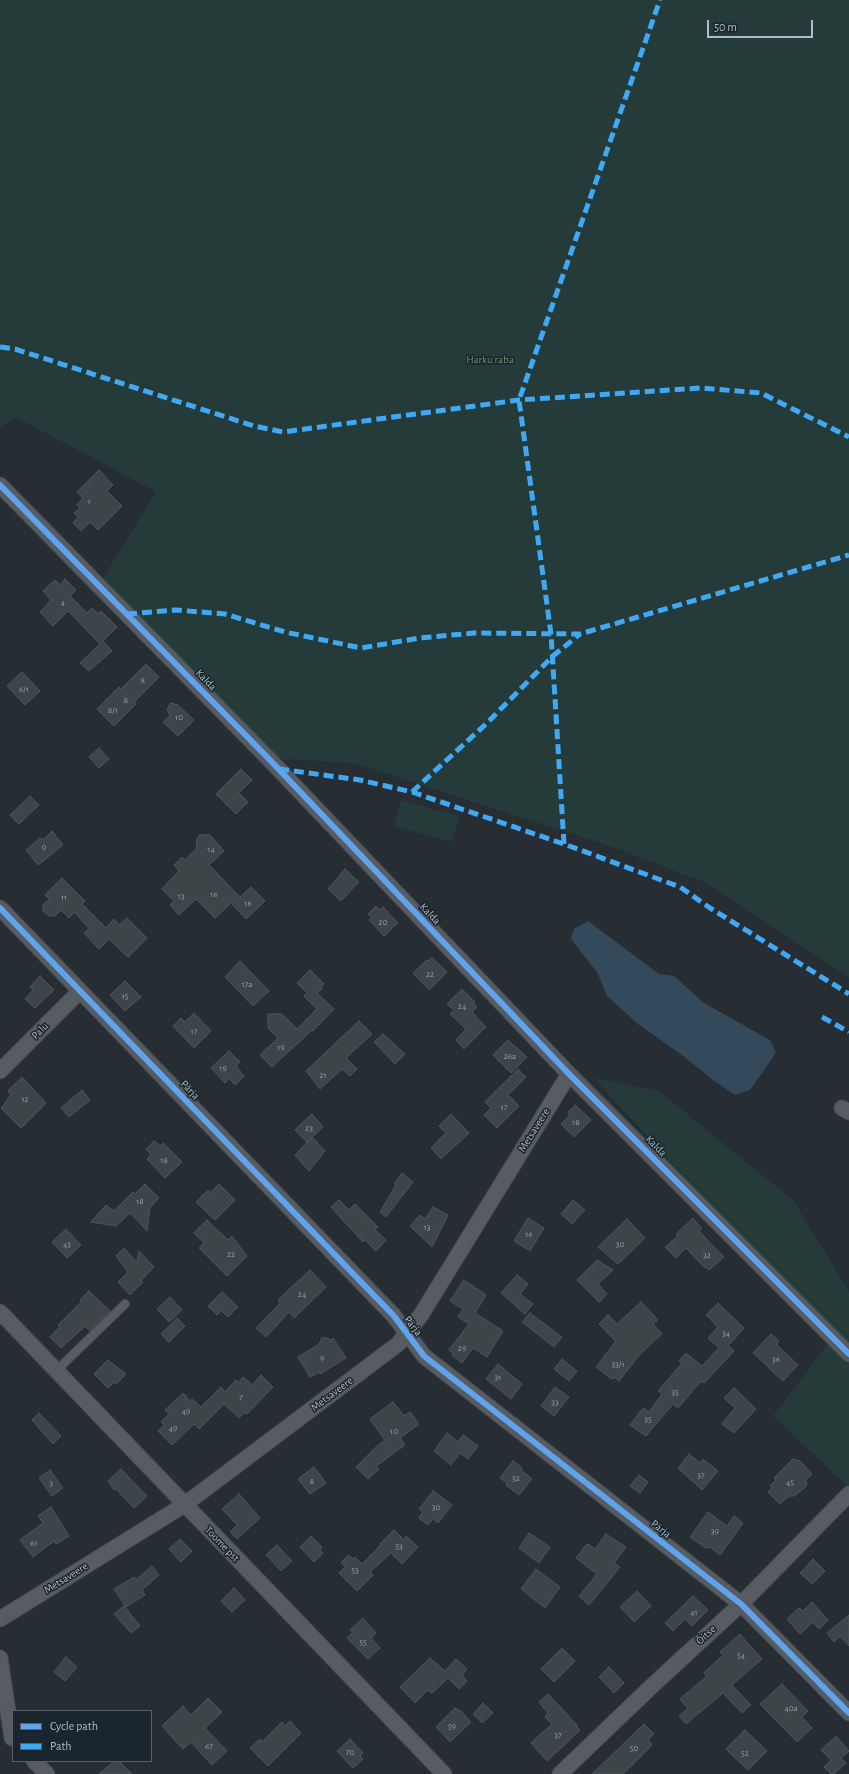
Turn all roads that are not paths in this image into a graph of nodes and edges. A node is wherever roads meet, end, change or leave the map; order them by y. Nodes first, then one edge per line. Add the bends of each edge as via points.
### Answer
1 (0, 485) edge
2 (0, 908) edge
3 (80, 991) junction
4 (0, 1071) edge
5 (569, 1074) junction
6 (125, 1304) dead end
7 (0, 1312) edge
8 (407, 1334) junction
9 (849, 1354) edge
10 (56, 1371) junction
11 (849, 1494) edge
12 (184, 1505) junction
13 (740, 1604) junction
14 (0, 1619) edge
15 (0, 1658) edge
16 (6, 1696) junction
17 (0, 1712) edge
18 (849, 1713) edge
19 (8, 1737) edge
20 (444, 1774) edge
21 (560, 1774) edge

1 - 5 street, Kalda via 268,758
2 - 3 street, Pärja
3 - 4 street, Palu
3 - 8 street, Pärja via 394,1316
5 - 8 street, Metsaveere
5 - 9 street, Kalda
6 - 10 lane
7 - 10 street, Toome pst
8 - 12 street, Metsaveere via 398,1344
8 - 13 street, Pärja via 424,1356
10 - 12 street, Toome pst
11 - 13 street, Õitse
12 - 14 street, Metsaveere
12 - 20 street, Toome pst
13 - 18 street, Pärja
13 - 21 street, Õitse
15 - 16 street
16 - 17 street
16 - 19 street

